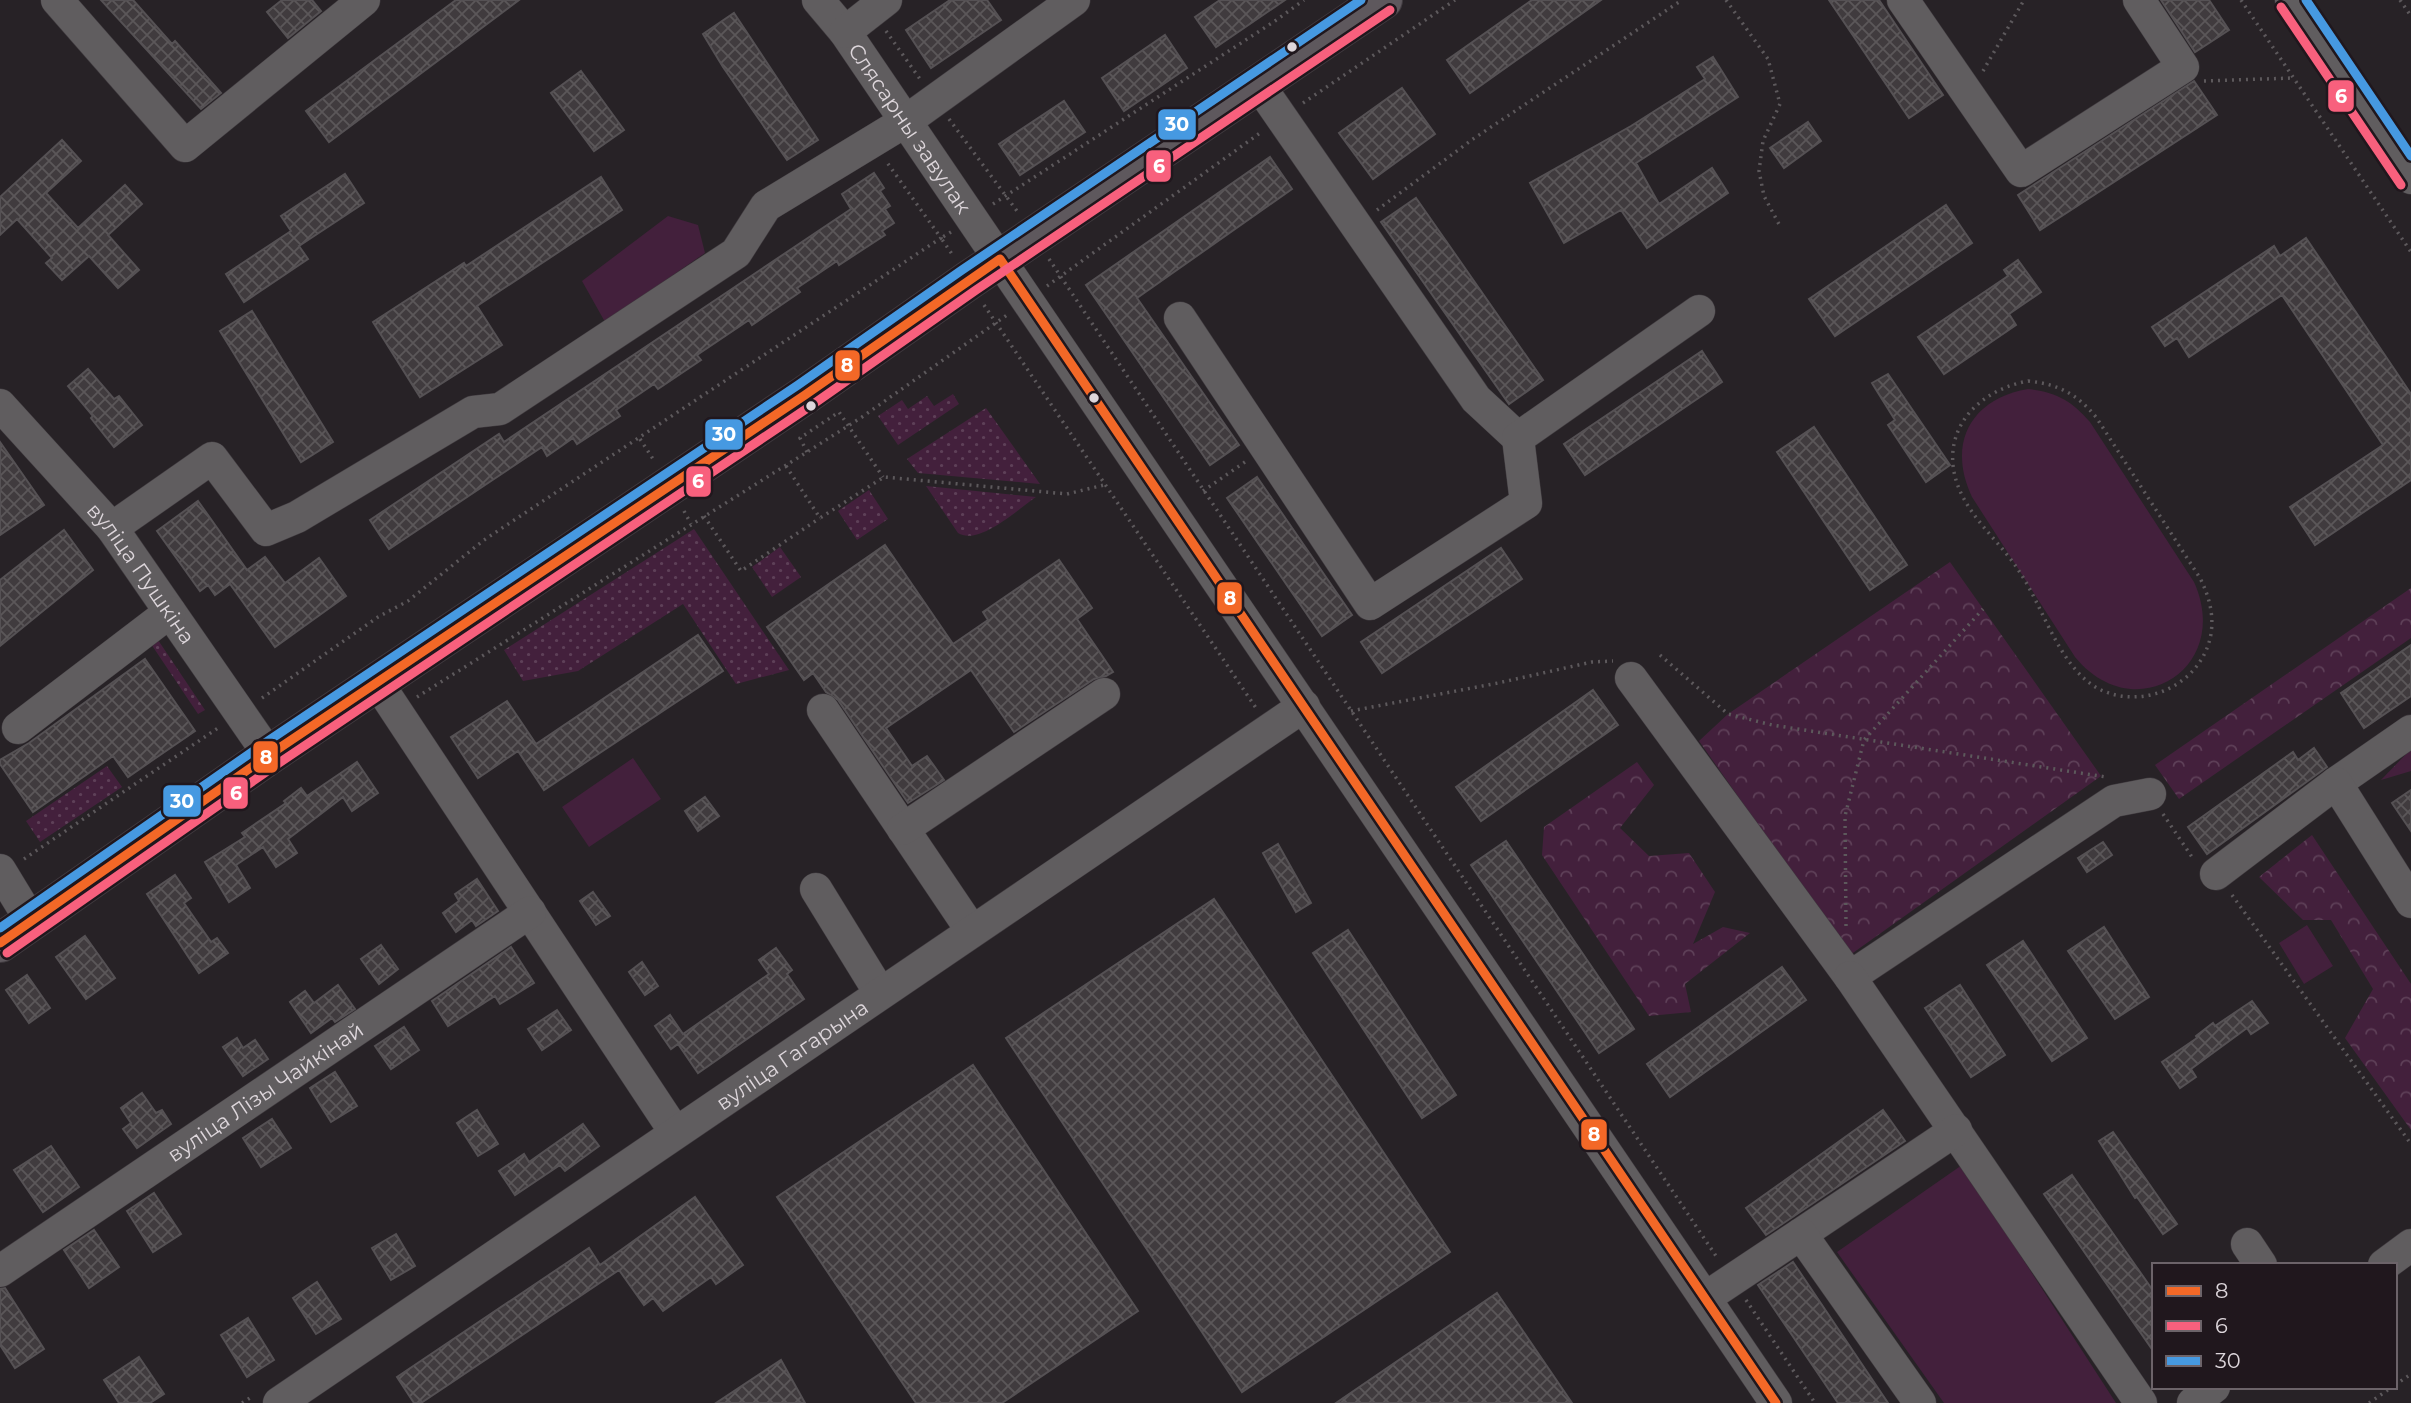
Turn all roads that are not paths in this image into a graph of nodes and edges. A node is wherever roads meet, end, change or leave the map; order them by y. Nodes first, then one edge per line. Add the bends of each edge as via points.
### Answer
1 (57, 0) edge
2 (818, 0) edge
3 (886, 0) edge
4 (1073, 0) edge
5 (1903, 0) edge
6 (2139, 0) edge
7 (2291, 0) edge
8 (357, 2) edge
9 (1395, 10) edge
10 (845, 32) junction
11 (1259, 85) junction
12 (906, 121) junction
13 (2411, 178) edge
14 (1000, 259) junction
15 (1699, 311) dead end
16 (1180, 318) dead end
17 (0, 405) edge
18 (1518, 438) junction
19 (112, 528) junction
20 (170, 612) junction
21 (1625, 669) road end
22 (1104, 694) dead end
23 (386, 696) junction
24 (1304, 706) junction
25 (823, 710) dead end
26 (18, 728) dead end
27 (2411, 731) edge
28 (269, 755) junction
29 (2336, 783) junction
30 (2150, 794) road end
31 (903, 828) junction
32 (1, 872) edge
33 (2216, 874) road end
34 (816, 889) dead end
35 (2411, 902) edge
36 (530, 912) junction
37 (31, 921) junction
38 (972, 931) junction
39 (0, 943) edge
40 (1850, 977) junction
41 (880, 993) junction
42 (1956, 1130) junction
43 (676, 1132) junction
44 (1801, 1234) junction
45 (2411, 1245) edge
46 (2387, 1263) edge
47 (0, 1271) edge
48 (1705, 1298) junction
49 (2211, 1389) edge
50 (1912, 1400) edge
51 (279, 1403) edge
52 (1776, 1403) edge
53 (2141, 1403) edge
54 (2193, 1403) edge

1 - 8 street via 185,146
2 - 10 street, Слясарны завулак
3 - 10 street
4 - 12 street
5 - 6 street via 2021,171 2183,67
7 - 13 street
9 - 11 main road
10 - 12 street, Слясарны завулак
11 - 14 main road
11 - 18 street via 1476,399
12 - 14 street, Слясарны завулак
12 - 19 street via 766,206 736,253 500,409 473,412 297,517 266,530 212,458
14 - 23 main road
14 - 24 street, Слясарны завулак
15 - 18 street
16 - 18 street via 1370,604 1526,503
17 - 19 street, вуліца Пушкіна
19 - 20 street, вуліца Пушкіна
20 - 26 street
20 - 28 street, вуліца Пушкіна
21 - 40 street
22 - 31 street
23 - 28 main road
23 - 36 street
24 - 38 street, вуліца Гагарына
24 - 48 street, Слясарны завулак
25 - 31 street
27 - 29 street
28 - 37 main road
29 - 33 street
29 - 35 street
30 - 40 street via 2114,801
31 - 38 street
32 - 37 street
34 - 41 street
36 - 43 street
36 - 47 street, вуліца Лізы Чайкінай
37 - 39 main road
38 - 41 street, вуліца Гагарына
40 - 42 street
41 - 43 street, вуліца Гагарына
42 - 44 street
42 - 53 street
43 - 51 street, вуліца Гагарына
44 - 48 street
44 - 50 street
45 - 46 street
48 - 52 street, Слясарны завулак
49 - 54 street

